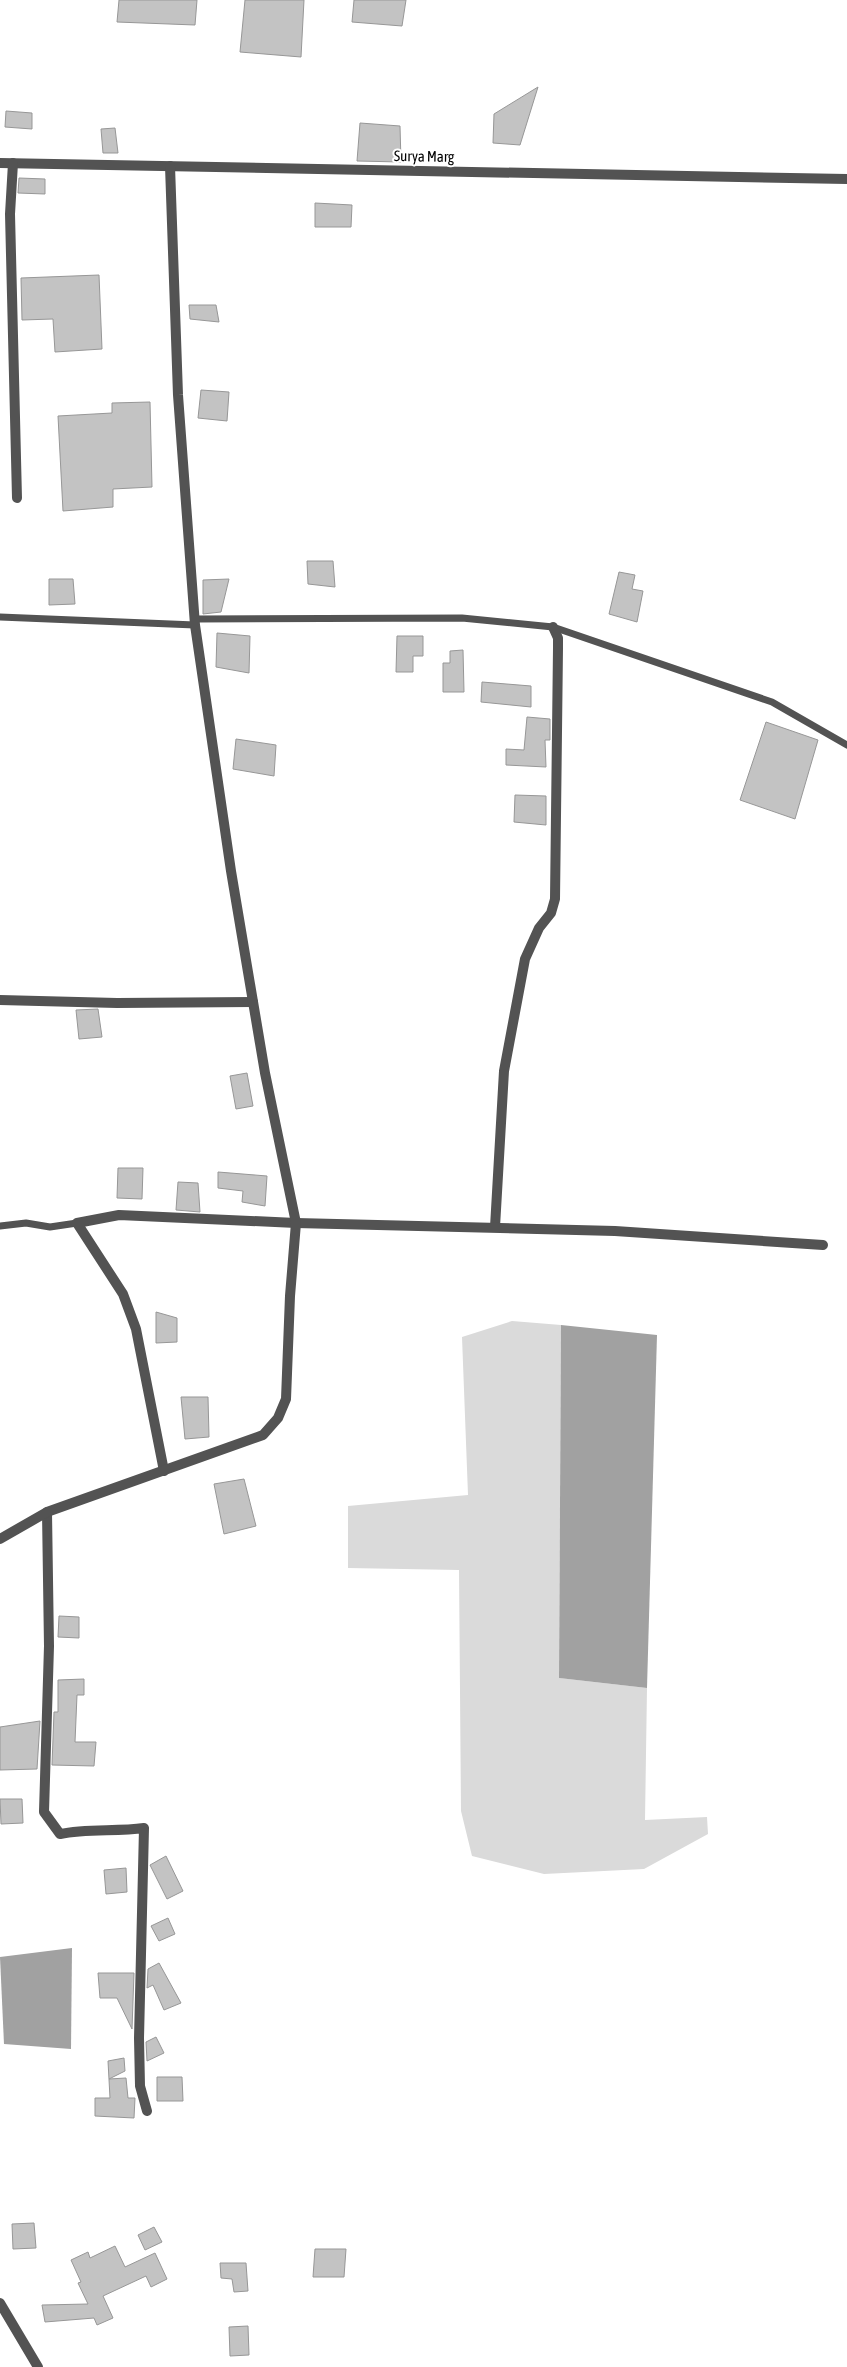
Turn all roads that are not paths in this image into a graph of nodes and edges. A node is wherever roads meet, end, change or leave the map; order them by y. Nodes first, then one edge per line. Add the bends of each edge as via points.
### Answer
1 (0, 163) edge
2 (13, 163) junction
3 (170, 166) junction
4 (847, 180) edge
5 (17, 498) dead end
6 (0, 617) edge
7 (195, 622) junction
8 (553, 627) junction
9 (847, 745) edge
10 (0, 1000) edge
11 (253, 1002) junction
12 (77, 1223) junction
13 (296, 1223) junction
14 (0, 1226) edge
15 (495, 1227) junction
16 (823, 1245) dead end
17 (164, 1471) junction
18 (47, 1512) junction
19 (0, 1539) edge
20 (147, 2112) dead end
21 (0, 2303) edge
22 (38, 2367) edge

1 - 2 street, Surya Marg
2 - 3 street, Surya Marg
2 - 5 street via 10,214
3 - 4 street, Surya Marg
3 - 7 street via 178,395
6 - 7 lane
7 - 8 lane via 462,618
7 - 11 street
8 - 9 lane via 772,702
8 - 15 street via 558,638 554,899 551,913 539,928 525,959 506,1062
10 - 11 street
11 - 13 street
12 - 13 street via 119,1215
12 - 14 lane via 50,1228 26,1223
12 - 17 street via 123,1294 136,1329
13 - 15 street
13 - 17 street via 286,1399 278,1418 263,1436
15 - 16 street via 616,1231
17 - 18 street
18 - 19 street
18 - 20 street via 49,1646 44,1812 60,1834 144,1828 139,2038 140,2086
21 - 22 street

